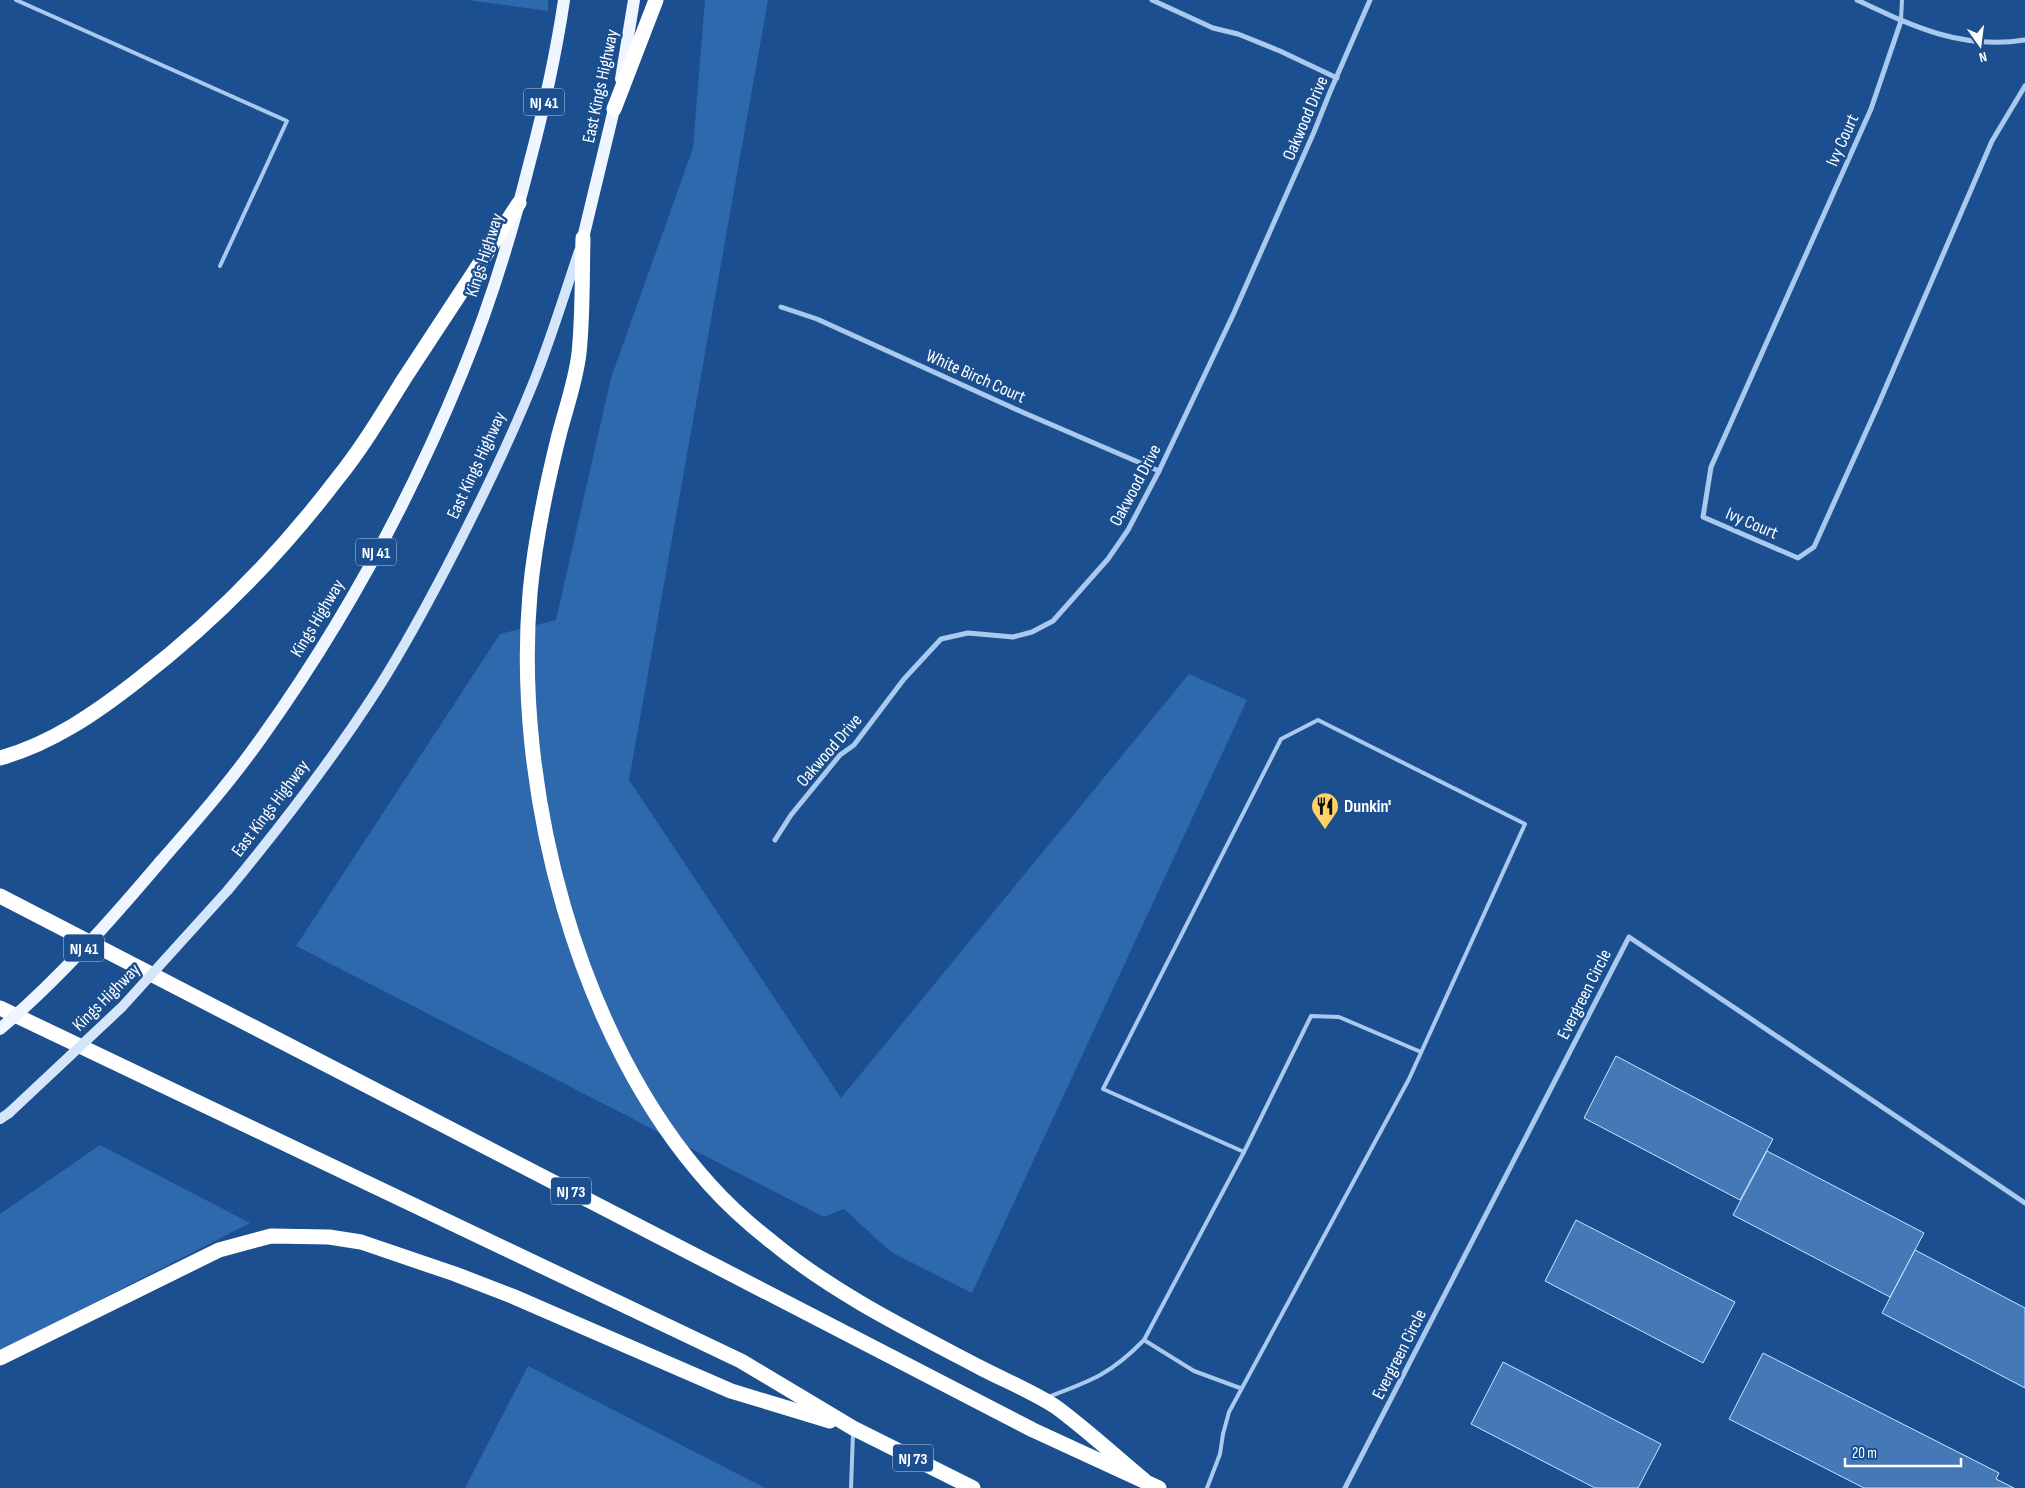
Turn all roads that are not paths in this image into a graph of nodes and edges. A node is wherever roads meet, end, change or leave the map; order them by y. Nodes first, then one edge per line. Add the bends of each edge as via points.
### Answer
1 (16, 0) edge
2 (564, 0) edge
3 (634, 0) edge
4 (656, 0) edge
5 (1152, 0) edge
6 (1370, 0) edge
7 (1856, 0) edge
8 (1902, 0) edge
9 (1900, 21) junction
10 (2025, 40) edge
11 (1337, 78) junction
12 (2025, 86) edge
13 (614, 109) junction
14 (519, 203) junction
15 (583, 238) junction
16 (220, 266) dead end
17 (781, 307) dead end
18 (1159, 471) junction
19 (0, 758) edge
20 (775, 840) dead end
21 (228, 890) joint
22 (0, 896) edge
23 (0, 1008) edge
24 (0, 1029) edge
25 (1421, 1052) junction
26 (0, 1120) edge
27 (1244, 1152) junction
28 (2025, 1203) edge
29 (1144, 1340) junction
30 (0, 1358) edge
31 (1240, 1388) junction
32 (1042, 1400) junction
33 (853, 1428) junction
34 (1144, 1480) junction
35 (850, 1488) edge
36 (973, 1488) edge
37 (1159, 1488) edge
38 (1207, 1488) edge
39 (1345, 1488) edge

1 - 16 lane via 287,121
2 - 14 main road, Kings Highway / NJ 41 via 540,124
3 - 13 main road, East Kings Highway
4 - 13 highway
5 - 11 street via 1214,28 1280,51
6 - 11 street, Oakwood Drive
7 - 9 street
8 - 9 lane
9 - 10 street via 1948,38
9 - 12 street, Ivy Court via 1872,109 1711,468 1703,517 1798,558 1814,546 1992,140
11 - 18 street, Oakwood Drive via 1233,315
13 - 15 main road, East Kings Highway
14 - 19 highway via 338,478 260,568 167,658 116,697 48,741
14 - 24 main road, Kings Highway / NJ 41, bridge via 462,372 420,466 379,547 303,676 261,738 206,809 112,919
15 - 21 main road, East Kings Highway via 535,377 512,432 479,504 412,631 338,747
15 - 32 highway via 579,355 546,490 536,546 530,604 528,694 531,748 548,844 566,913 600,1005 618,1047 659,1118 682,1151 738,1214 800,1265 872,1310
17 - 18 street, White Birch Court via 817,319
18 - 20 street, Oakwood Drive via 1128,530 1108,559 1053,621 1013,637 968,633 941,640 904,679 854,745 840,755
21 - 26 main road, Kings Highway, bridge via 122,1007
22 - 34 highway, NJ 73 via 1024,1425
23 - 33 highway, NJ 73 via 741,1361
25 - 27 lane via 1340,1017 1310,1016
25 - 27 lane via 1525,824 1318,720 1281,739 1103,1089
25 - 31 lane
27 - 29 lane
28 - 39 street, Evergreen Circle via 1629,937
29 - 31 lane via 1194,1371
29 - 32 lane via 1110,1371
30 - 33 highway via 219,1250 271,1236 329,1237 361,1242 455,1274 731,1391
31 - 38 lane via 1229,1412 1220,1454
32 - 34 highway via 1054,1406
33 - 35 lane
33 - 36 highway, NJ 73
34 - 37 highway, NJ 73

